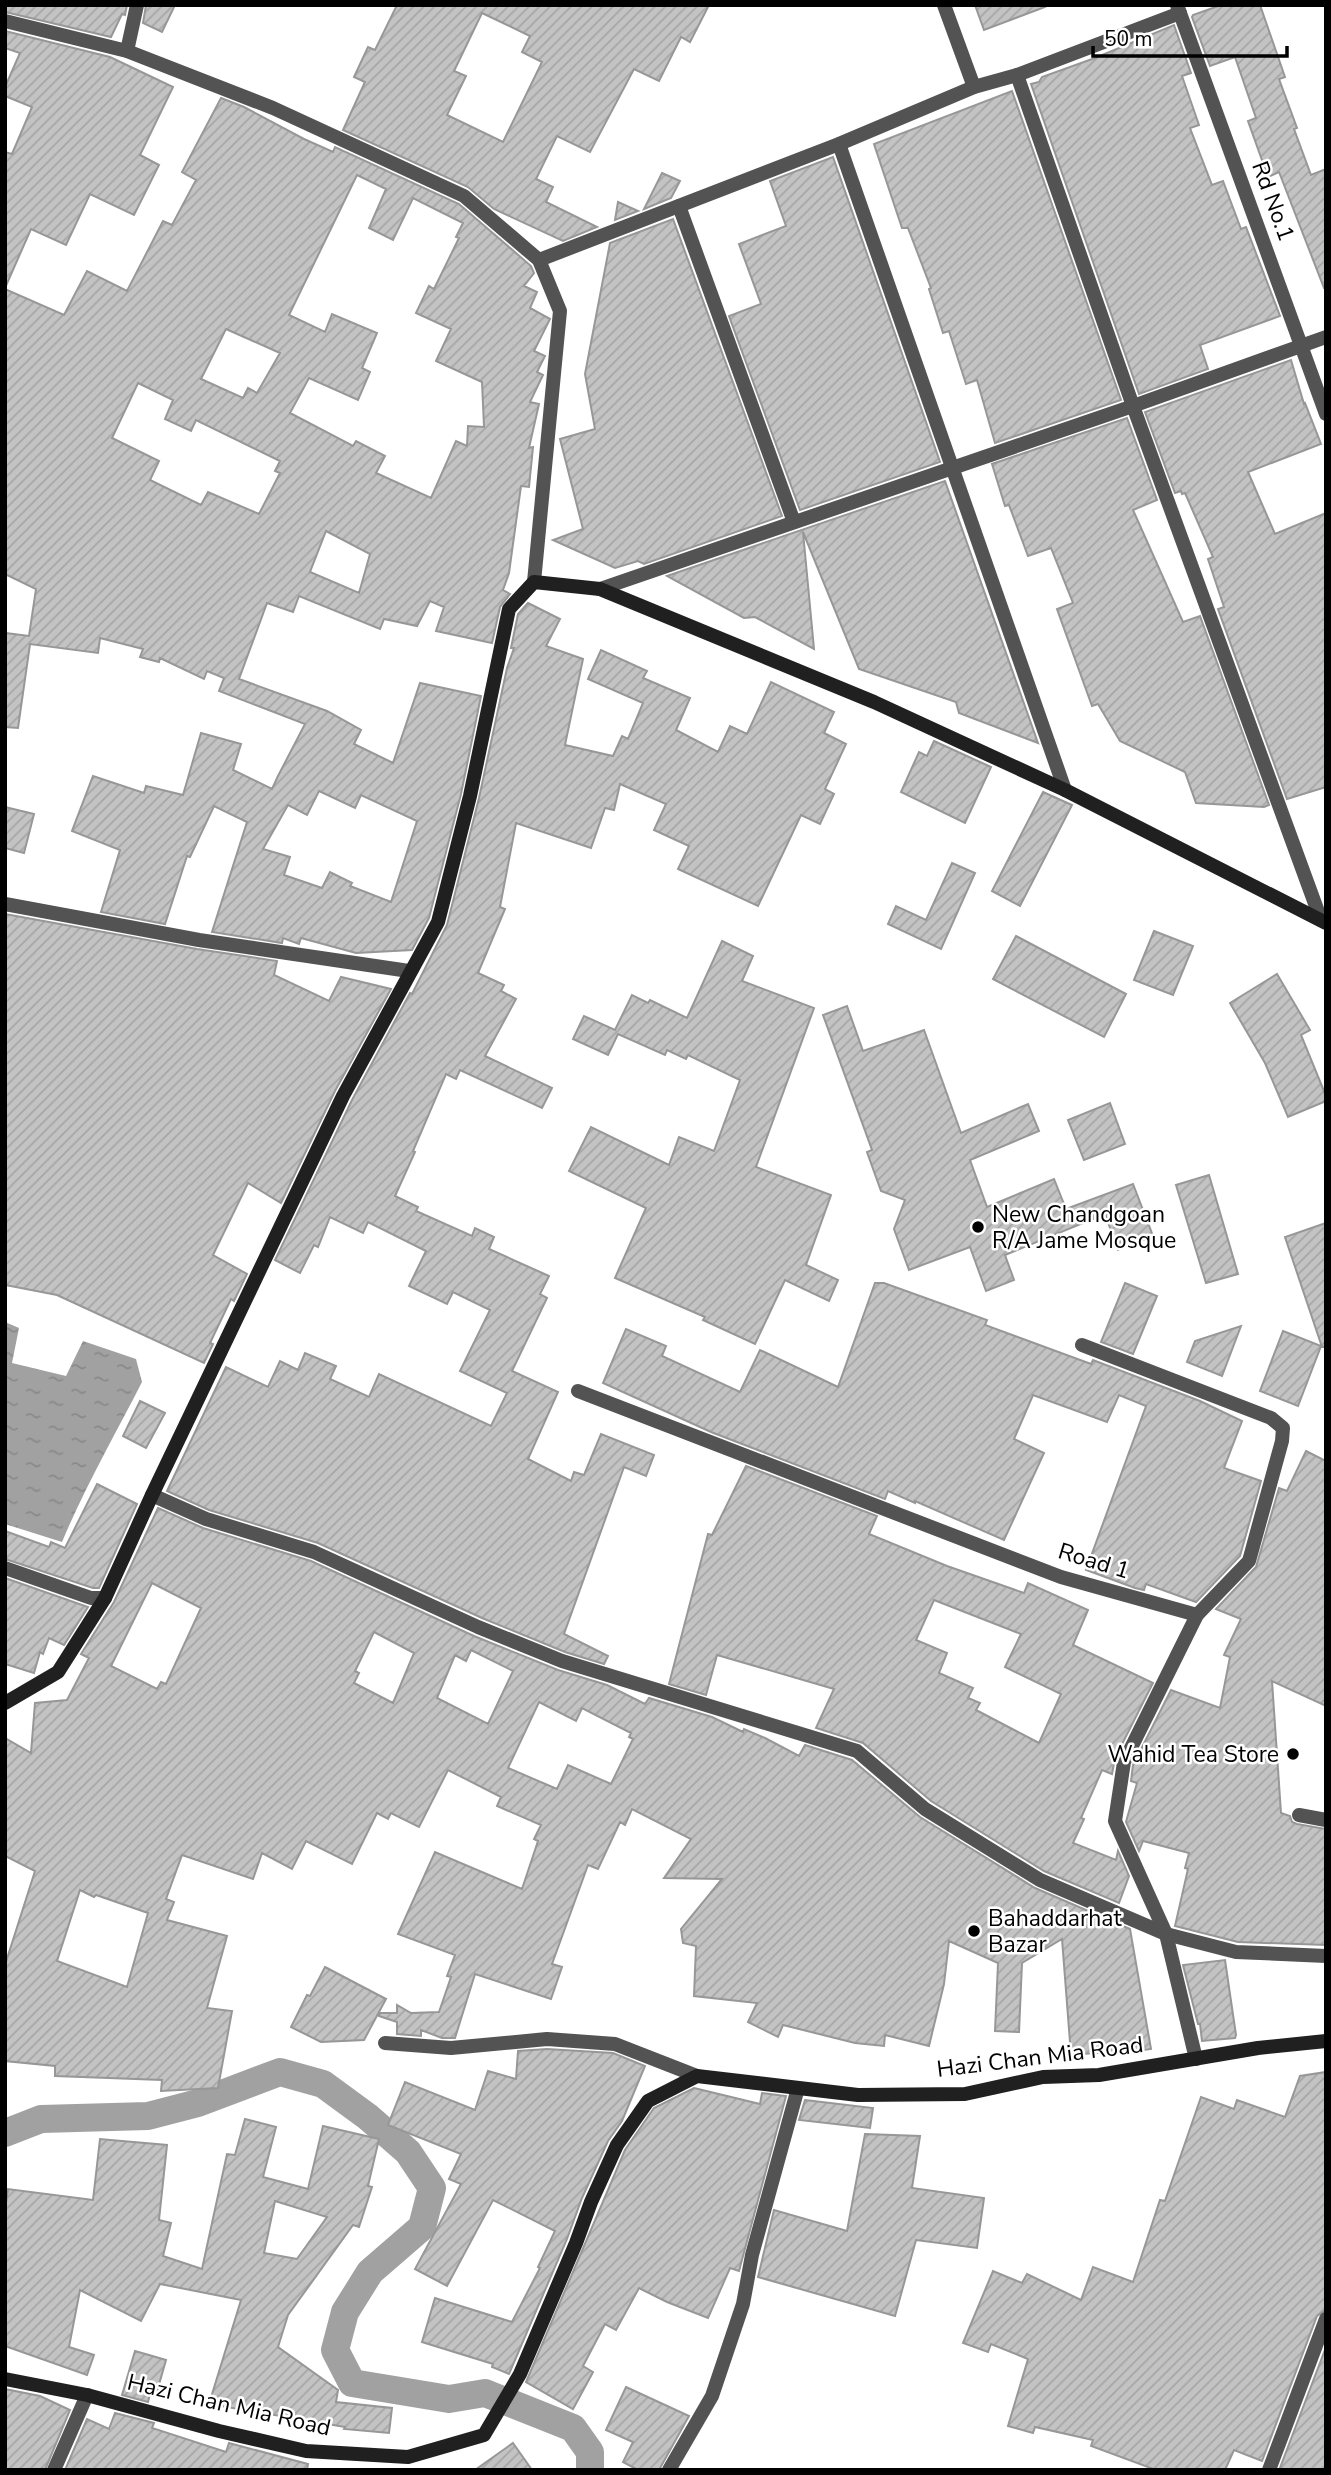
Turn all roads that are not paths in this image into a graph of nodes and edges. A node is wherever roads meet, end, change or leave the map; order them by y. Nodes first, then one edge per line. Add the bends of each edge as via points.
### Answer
1 (136, 5) edge
2 (944, 5) edge
3 (1178, 9) edge
4 (5, 21) edge
5 (127, 51) junction
6 (1017, 75) junction
7 (974, 87) junction
8 (839, 144) junction
9 (679, 206) junction
10 (539, 260) junction
11 (1326, 337) edge
12 (1302, 346) junction
13 (1133, 406) junction
14 (1326, 414) edge
15 (952, 467) junction
16 (794, 522) junction
17 (534, 582) junction
18 (600, 589) junction
19 (1065, 790) junction
20 (5, 904) edge
21 (1323, 921) edge
22 (409, 971) junction
23 (1082, 1345) dead end
24 (578, 1391) dead end
25 (152, 1495) junction
26 (5, 1568) edge
27 (105, 1598) junction
28 (1198, 1615) junction
29 (5, 1703) edge
30 (1299, 1815) dead end
31 (1326, 1820) edge
32 (1166, 1934) junction
33 (1326, 1956) edge
34 (1326, 2041) edge
35 (386, 2043) dead end
36 (1196, 2059) junction
37 (697, 2076) junction
38 (798, 2088) junction
39 (1326, 2319) edge
40 (5, 2379) edge
41 (87, 2395) junction
42 (54, 2470) edge
43 (669, 2470) edge
44 (1269, 2470) edge

1 - 5 street
2 - 7 street
3 - 6 street
3 - 12 street, Rd No.1
4 - 5 street
5 - 10 street via 273,108 464,196
6 - 7 street
6 - 13 street
7 - 8 street
8 - 9 street
8 - 15 street
9 - 10 street
9 - 16 street
10 - 17 street via 560,311
11 - 12 street
12 - 13 street
12 - 14 street, Rd No.1
13 - 15 street
13 - 21 street
15 - 16 street
15 - 19 street
16 - 18 street
17 - 18 street
17 - 22 street via 509,608 438,922
18 - 19 street via 874,702
19 - 21 street
20 - 22 street via 199,940
22 - 25 street via 343,1096
23 - 28 street via 1271,1418 1283,1428 1249,1562
24 - 28 street, Road 1 via 1061,1577
25 - 27 street
25 - 32 street via 206,1519 314,1552 562,1661 857,1751 925,1809 1040,1880
26 - 27 street via 91,1598
27 - 29 street via 58,1672
28 - 32 street via 1124,1762 1115,1821
30 - 31 street
32 - 33 street via 1236,1952
32 - 36 street
34 - 36 street, Hazi Chan Mia Road
35 - 37 street via 451,2048 547,2039 615,2044
36 - 38 street, Hazi Chan Mia Road via 1099,2075 1043,2077 965,2094 858,2095
37 - 38 street, Hazi Chan Mia Road
37 - 41 street, Hazi Chan Mia Road via 648,2101 617,2145 520,2374 484,2434 408,2457 306,2451
38 - 43 street via 743,2304 717,2383
39 - 44 street
40 - 41 street, Hazi Chan Mia Road
41 - 42 street

